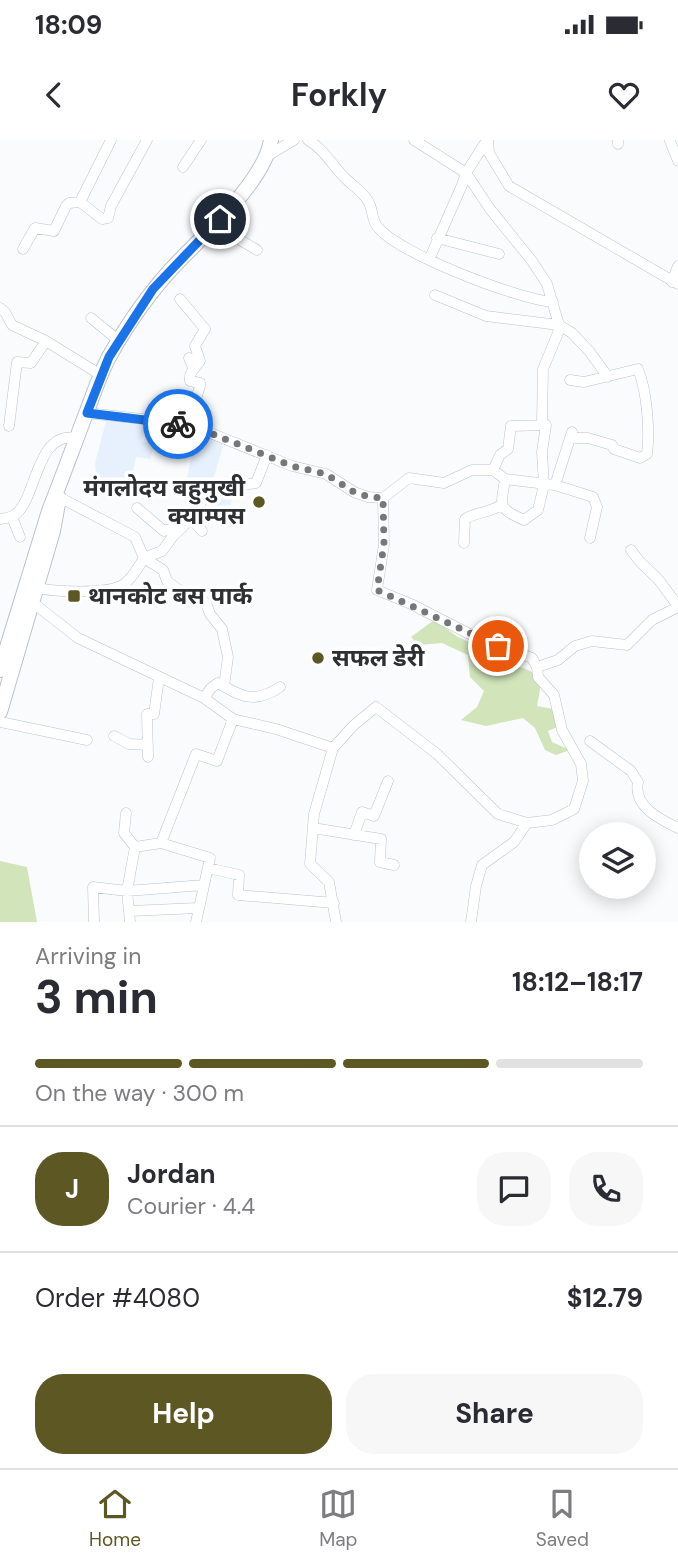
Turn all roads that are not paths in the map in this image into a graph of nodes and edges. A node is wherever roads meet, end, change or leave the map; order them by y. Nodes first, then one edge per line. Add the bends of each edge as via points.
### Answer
1 (111, 140) edge
2 (147, 140) edge
3 (201, 140) edge
4 (271, 140) edge
5 (294, 140) edge
6 (308, 140) edge
7 (414, 140) edge
8 (487, 140) edge
9 (670, 141) edge
10 (267, 156) junction
11 (678, 160) edge
12 (183, 167) dead end
13 (466, 173) junction
14 (80, 202) junction
15 (215, 225) junction
16 (438, 238) junction
17 (23, 248) dead end
18 (257, 250) dead end
19 (499, 254) dead end
20 (429, 260) junction
21 (678, 266) edge
22 (675, 283) edge
23 (435, 295) dead end
24 (180, 299) dead end
25 (553, 302) junction
26 (0, 308) edge
27 (91, 318) dead end
28 (559, 325) junction
29 (46, 341) junction
30 (118, 341) junction
31 (101, 375) junction
32 (608, 377) junction
33 (570, 380) dead end
34 (87, 413) junction
35 (188, 424) junction
36 (546, 425) junction
37 (9, 426) dead end
38 (76, 438) junction
39 (267, 455) junction
40 (493, 470) junction
41 (505, 479) junction
42 (550, 485) junction
43 (59, 493) junction
44 (383, 498) junction
45 (501, 505) junction
46 (137, 508) dead end
47 (12, 517) junction
48 (0, 519) edge
49 (189, 520) junction
50 (202, 531) dead end
51 (20, 537) dead end
52 (590, 538) dead end
53 (464, 543) dead end
54 (631, 550) dead end
55 (144, 558) junction
56 (32, 592) junction
57 (678, 606) edge
58 (537, 667) junction
59 (0, 670) edge
60 (159, 678) junction
61 (224, 686) junction
62 (280, 687) dead end
63 (204, 698) junction
64 (0, 712) edge
65 (233, 719) junction
66 (0, 722) edge
67 (114, 736) dead end
68 (87, 740) dead end
69 (590, 741) dead end
70 (148, 745) junction
71 (333, 748) junction
72 (148, 757) dead end
73 (388, 781) dead end
74 (126, 813) dead end
75 (527, 823) junction
76 (313, 828) junction
77 (678, 828) edge
78 (354, 835) junction
79 (161, 843) junction
80 (135, 847) junction
81 (394, 865) dead end
82 (208, 867) junction
83 (204, 885) junction
84 (127, 891) junction
85 (334, 903) junction
86 (198, 908) junction
87 (130, 917) edge
88 (197, 921) edge
89 (94, 922) edge
90 (336, 922) edge
91 (471, 922) edge

1 - 14 street
2 - 14 street via 108,218 102,219
3 - 12 street
4 - 10 highway
5 - 10 street
6 - 20 street via 364,195 377,227
7 - 13 street
8 - 13 street
8 - 22 street via 489,153 509,186
9 - 11 street
10 - 15 highway
13 - 16 street
13 - 25 street via 533,261
14 - 17 street via 66,206 54,231 35,228
15 - 18 street
15 - 30 highway via 153,289
16 - 19 street
16 - 20 street
20 - 25 street via 539,301
21 - 22 street
23 - 28 street via 486,316
24 - 35 street via 205,329 195,346 200,361 191,363 190,381 200,386
25 - 28 street
26 - 29 street via 12,325
27 - 30 street
28 - 32 street via 589,351
28 - 36 street via 543,369 542,422
29 - 31 street
29 - 37 street via 31,363 17,362
30 - 31 highway
31 - 34 highway
32 - 33 street
32 - 42 street via 638,369 647,454 639,458 612,445 571,435
34 - 35 street
34 - 38 highway
35 - 39 street
36 - 40 street via 511,426 508,449
36 - 42 street via 542,452
38 - 43 highway
38 - 47 street via 68,436 53,445
39 - 44 street via 326,474 354,492
39 - 49 street via 256,482 212,490
40 - 41 street
40 - 44 street via 472,470 443,483 410,478
41 - 42 street
41 - 45 street
42 - 45 street via 538,510 524,520
42 - 52 street via 593,497 597,507
43 - 55 street via 135,537
43 - 56 highway via 48,511
44 - 58 street via 384,544 377,590 483,641 532,658
45 - 53 street via 465,519
46 - 49 street via 164,531
47 - 48 street
47 - 51 street
49 - 50 street via 197,518
49 - 55 street via 162,551
54 - 57 street
55 - 56 street via 123,585
55 - 61 street via 163,570 167,581 184,594 206,603 222,629 228,657
56 - 59 highway
56 - 60 street via 78,638
56 - 64 highway
57 - 58 street via 652,620 626,645 593,641
58 - 75 street via 538,677 554,695 562,730 581,764 583,781 574,809 552,820
60 - 63 street
60 - 70 street via 153,714 147,714
61 - 62 street via 238,695 259,698
61 - 63 street via 218,683
63 - 65 street
65 - 71 street
65 - 79 street via 217,761 196,754
66 - 68 street
67 - 70 street via 129,744
69 - 77 street via 631,771 638,782 640,803
70 - 72 street
71 - 75 street via 376,707 437,754 498,814
71 - 76 street
73 - 78 street via 374,816 362,812
74 - 80 street via 124,833
75 - 91 street via 514,842 482,865
76 - 78 street
76 - 85 street via 310,864 329,882
78 - 81 street via 381,839 380,862
79 - 80 street
79 - 82 street via 210,858
80 - 84 street
82 - 83 street
82 - 85 street via 239,875 238,895
83 - 84 street
83 - 86 street
84 - 87 street
84 - 89 street via 93,887
85 - 90 street
86 - 87 street
86 - 88 street

